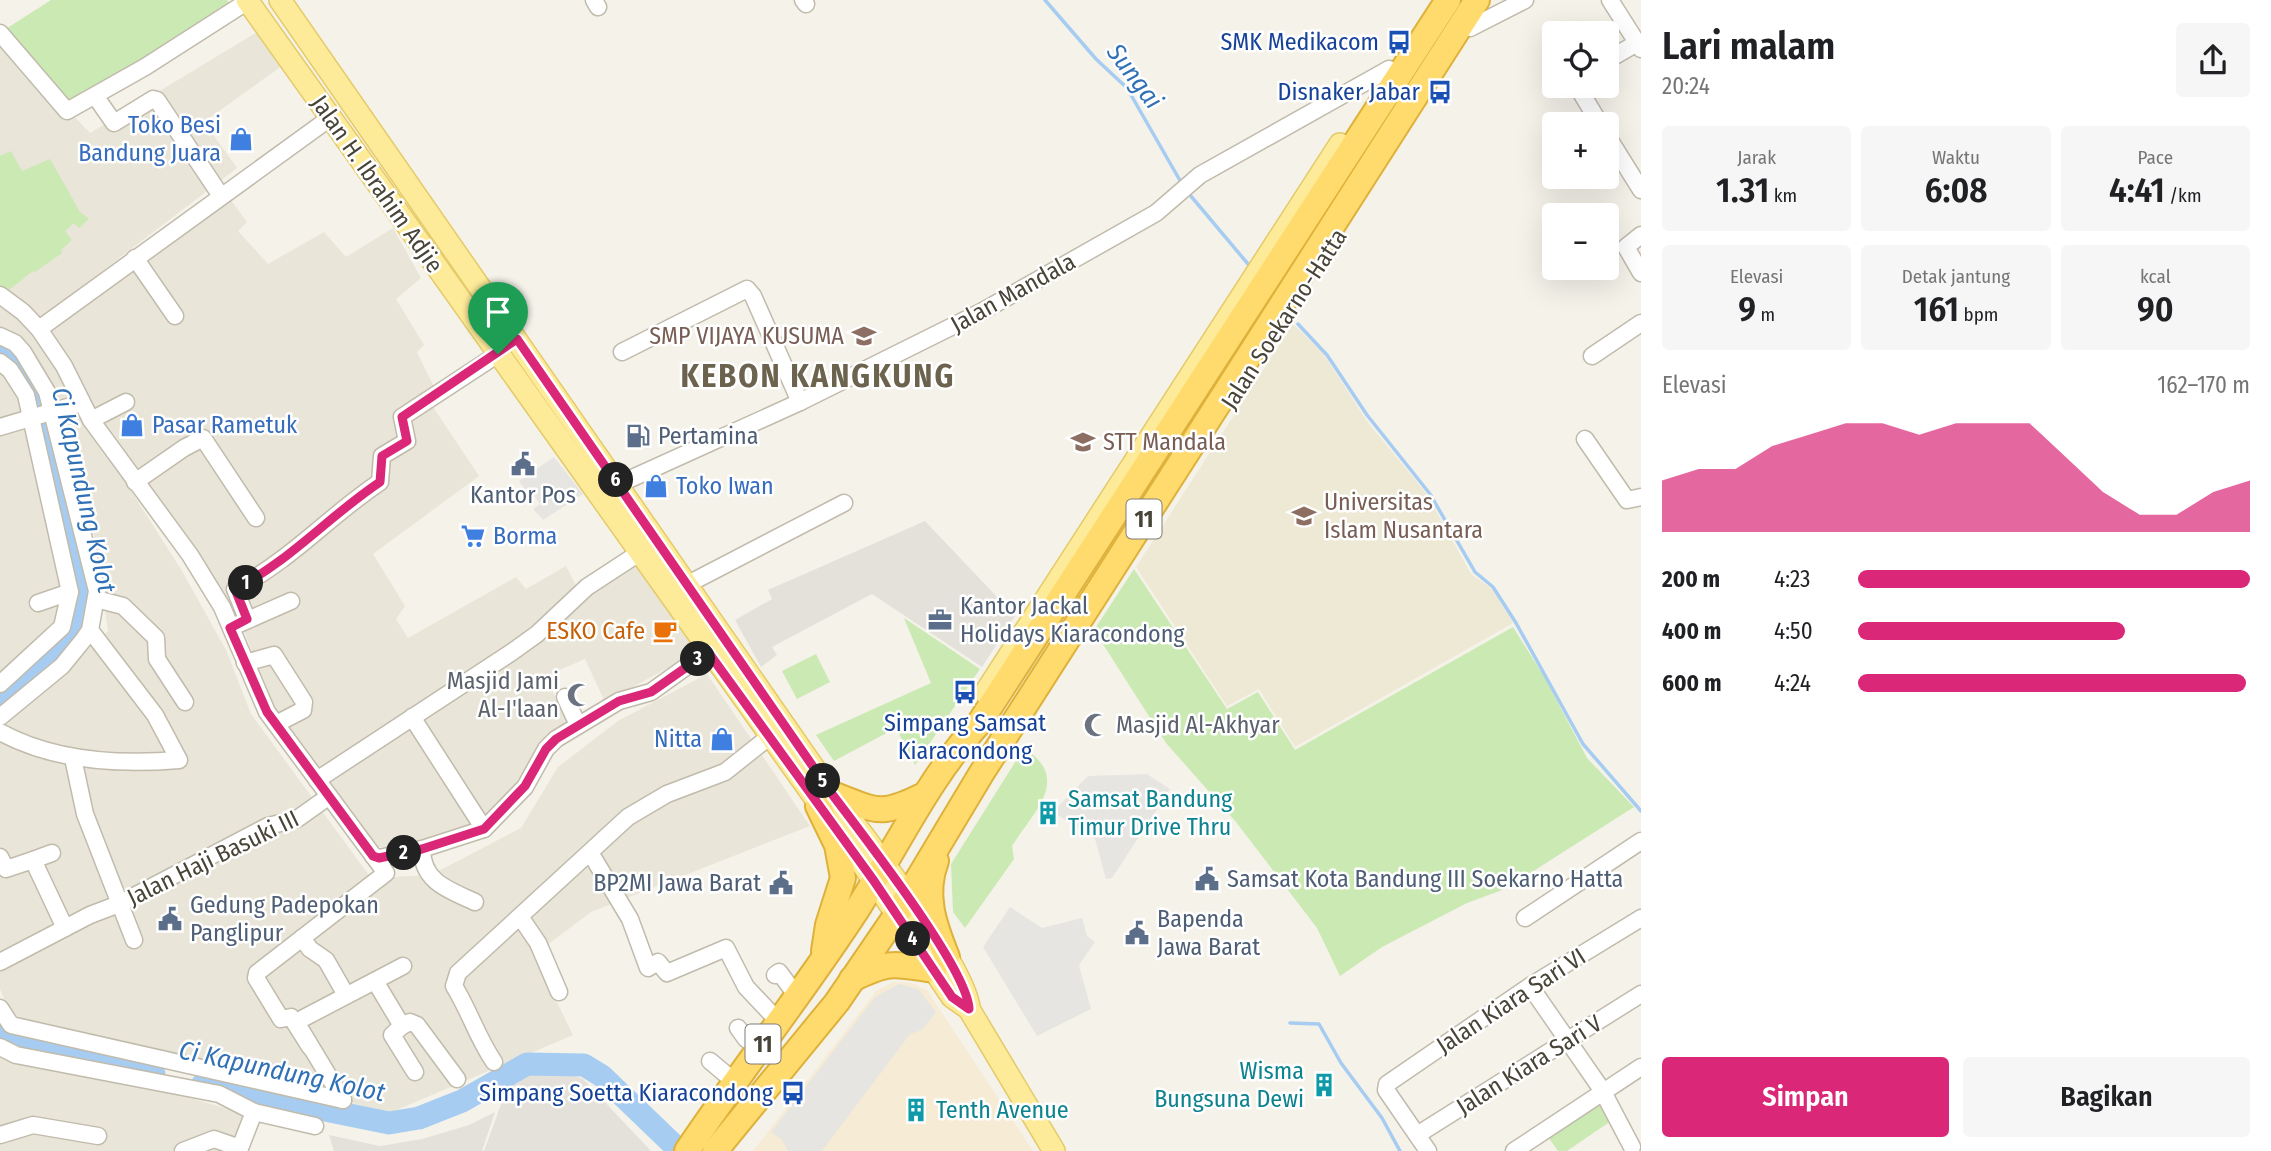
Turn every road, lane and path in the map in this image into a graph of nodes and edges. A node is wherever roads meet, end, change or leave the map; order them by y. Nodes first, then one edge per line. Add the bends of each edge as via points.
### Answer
1 (280, 0) edge
2 (1437, 0) edge
3 (1448, 0) edge
4 (1477, 0) edge
5 (1488, 0) edge
6 (1525, 0) edge
7 (1610, 0) edge
8 (247, 1) edge
9 (1470, 28) junction
10 (0, 33) edge
11 (1639, 46) edge
12 (1619, 55) edge
13 (1389, 69) junction
14 (98, 100) dead end
15 (330, 118) junction
16 (1619, 155) edge
17 (1641, 190) edge
18 (220, 196) junction
19 (1641, 235) edge
20 (135, 258) junction
21 (1641, 273) edge
22 (0, 295) edge
23 (175, 316) dead end
24 (1641, 323) edge
25 (39, 329) junction
26 (0, 336) edge
27 (517, 339) junction
28 (622, 352) dead end
29 (498, 354) junction
30 (1592, 356) dead end
31 (0, 362) edge
32 (126, 402) dead end
33 (800, 402) junction
34 (81, 403) junction
35 (43, 415) junction
36 (92, 420) junction
37 (0, 426) edge
38 (1585, 439) dead end
39 (135, 482) junction
40 (619, 484) junction
41 (1641, 497) edge
42 (845, 503) dead end
43 (256, 518) dead end
44 (639, 553) junction
45 (688, 584) junction
46 (70, 592) junction
47 (96, 599) junction
48 (291, 601) dead end
49 (38, 603) dead end
50 (247, 619) junction
51 (230, 628) junction
52 (90, 630) junction
53 (708, 652) junction
54 (245, 663) junction
55 (0, 684) edge
56 (565, 697) dead end
57 (185, 702) dead end
58 (0, 716) edge
59 (412, 716) junction
60 (276, 724) junction
61 (578, 725) junction
62 (0, 732) edge
63 (769, 737) junction
64 (954, 750) junction
65 (73, 758) junction
66 (981, 775) junction
67 (317, 780) junction
68 (924, 795) junction
69 (328, 797) junction
70 (825, 800) junction
71 (955, 819) junction
72 (484, 829) junction
73 (1641, 841) edge
74 (422, 849) junction
75 (52, 853) dead end
76 (591, 854) junction
77 (373, 856) junction
78 (0, 857) edge
79 (33, 860) junction
80 (879, 873) junction
81 (475, 902) dead end
82 (119, 904) junction
83 (902, 906) junction
84 (521, 918) junction
85 (1525, 918) dead end
86 (1641, 918) edge
87 (65, 928) junction
88 (302, 938) junction
89 (134, 940) dead end
90 (823, 958) junction
91 (0, 962) edge
92 (940, 964) junction
93 (403, 966) dead end
94 (775, 975) dead end
95 (851, 979) junction
96 (375, 981) junction
97 (1530, 986) junction
98 (559, 992) dead end
99 (1641, 994) edge
100 (346, 995) junction
101 (797, 996) junction
102 (0, 1008) edge
103 (779, 1022) junction
104 (402, 1026) junction
105 (738, 1028) dead end
106 (1567, 1041) junction
107 (0, 1047) edge
108 (310, 1047) dead end
109 (760, 1048) junction
110 (710, 1061) dead end
111 (494, 1062) dead end
112 (1641, 1067) edge
113 (415, 1072) dead end
114 (457, 1079) dead end
115 (735, 1082) junction
116 (291, 1090) junction
117 (1602, 1090) junction
118 (254, 1112) junction
119 (285, 1116) junction
120 (315, 1126) dead end
121 (0, 1135) edge
122 (1417, 1135) junction
123 (99, 1136) dead end
124 (713, 1140) edge
125 (1633, 1146) edge
126 (183, 1151) edge
127 (687, 1151) edge
128 (1054, 1151) edge
129 (1428, 1151) edge
130 (1514, 1151) edge

1 - 27 main road, Jalan H. Ibrahim Adjie
2 - 13 main road, Jalan Soekarno-Hatta
3 - 64 highway, Jalan Soekarno-Hatta / 11 via 980,722
4 - 66 highway, Jalan Soekarno-Hatta / 11
5 - 9 main road, Jalan Soekarno-Hatta
6 - 9 street
7 - 11 street
8 - 10 street via 68,111
8 - 15 main road, Jalan H. Ibrahim Adjie
9 - 66 main road, Jalan Soekarno-Hatta via 1006,747
11 - 12 street
13 - 33 street, Jalan Mandala via 1200,175 1156,213 1115,237 981,312
13 - 64 main road, Jalan Soekarno-Hatta via 1043,600
14 - 18 street via 114,123 157,100
15 - 18 street
15 - 29 main road, Jalan H. Ibrahim Adjie
16 - 17 street
18 - 20 street
19 - 21 street via 1626,247
20 - 23 street
20 - 25 street
22 - 25 street
24 - 30 street
25 - 34 street
26 - 35 street via 15,343 32,364
27 - 29 main road
27 - 40 main road, Jalan H. Ibrahim Adjie
28 - 33 street via 747,289
29 - 44 main road, Jalan H. Ibrahim Adjie
29 - 50 street via 402,417 407,441 382,456 380,482 285,559 235,589
31 - 35 street
32 - 36 street
33 - 40 street, Jalan Mandala
34 - 35 street
34 - 36 street
35 - 37 street
35 - 46 street
35 - 47 street
36 - 39 street
38 - 41 street via 1627,500
39 - 43 street via 203,438
39 - 51 street via 190,555
40 - 45 main road, Jalan H. Ibrahim Adjie
42 - 45 street
44 - 53 main road, Jalan H. Ibrahim Adjie
44 - 59 street via 587,587 528,640
45 - 70 main road, Jalan H. Ibrahim Adjie
46 - 49 street
46 - 55 street via 62,627
47 - 52 street
47 - 57 street via 123,606 156,638 157,659
48 - 50 street
50 - 51 street
51 - 54 street
52 - 58 street via 62,666
52 - 65 street via 155,715 180,758
53 - 61 street via 651,692 619,701
53 - 63 main road, Jalan H. Ibrahim Adjie
54 - 60 street via 258,697
54 - 60 street via 274,655 304,702 303,710
56 - 61 street
59 - 67 street
59 - 72 street
60 - 67 street
61 - 72 street via 546,749 525,786
62 - 65 street
63 - 70 main road, Jalan H. Ibrahim Adjie
63 - 76 street via 725,772 667,794 628,817
64 - 68 highway, Jalan Soekarno-Hatta / 11
65 - 82 street, Jalan Haji Basuki III via 85,814
66 - 71 highway, Jalan Soekarno-Hatta / 11
67 - 69 street
68 - 70 highway via 901,807 877,811
68 - 80 highway, Jalan Soekarno-Hatta / 11
69 - 77 street
69 - 82 street, Jalan Haji Basuki III via 297,819 268,827
70 - 80 main road, Jalan H. Ibrahim Adjie
70 - 90 highway via 842,878
71 - 83 highway, Jalan Soekarno-Hatta / 11
71 - 92 highway via 932,873 929,897
72 - 74 street
73 - 85 street
74 - 77 street
74 - 81 street via 424,867 432,878
75 - 79 street
76 - 84 street
76 - 103 street via 630,919 648,968 658,962 667,973 726,948 746,987
77 - 88 street via 386,876
78 - 79 street via 6,869
79 - 87 street
80 - 83 main road, Jalan H. Ibrahim Adjie
80 - 90 highway, Jalan Soekarno-Hatta / 11
82 - 87 street
82 - 89 street
83 - 92 main road, Jalan H. Ibrahim Adjie
83 - 95 highway, Jalan Soekarno-Hatta / 11
84 - 98 street via 538,943
84 - 111 street via 458,973 453,983 469,1010 477,1037
86 - 97 street, Jalan Kiara Sari VI
87 - 91 street
88 - 100 street via 326,960
88 - 108 street via 260,969 256,978 281,1019 290,1016
90 - 101 highway, Jalan Soekarno-Hatta / 11
92 - 95 highway via 878,966
92 - 128 main road, Jalan H. Ibrahim Adjie via 966,989 969,1009
93 - 96 street
94 - 101 street via 779,972
95 - 124 highway, Jalan Soekarno-Hatta / 11 via 811,1035
96 - 100 street
96 - 104 street
97 - 106 street
97 - 122 street, Jalan Kiara Sari VI via 1389,1082 1387,1090
99 - 106 street, Jalan Kiara Sari V
100 - 116 street via 296,1022 343,1100
101 - 103 highway, Jalan Soekarno-Hatta / 11
102 - 116 street via 11,1026
103 - 109 highway, Jalan Soekarno-Hatta / 11
104 - 113 street via 392,1035
104 - 114 street via 410,1022 417,1026
105 - 109 street
106 - 117 street
106 - 122 street, Jalan Kiara Sari V
107 - 118 street via 16,1055 219,1094
109 - 115 highway, Jalan Soekarno-Hatta / 11
110 - 115 street
112 - 117 street
115 - 124 highway, Jalan Soekarno-Hatta / 11
116 - 119 street
117 - 125 street
117 - 130 street
118 - 119 street
118 - 126 street via 240,1148 214,1139
119 - 120 street
121 - 123 street via 41,1125
122 - 129 street
124 - 127 highway, Jalan Soekarno-Hatta / 11

